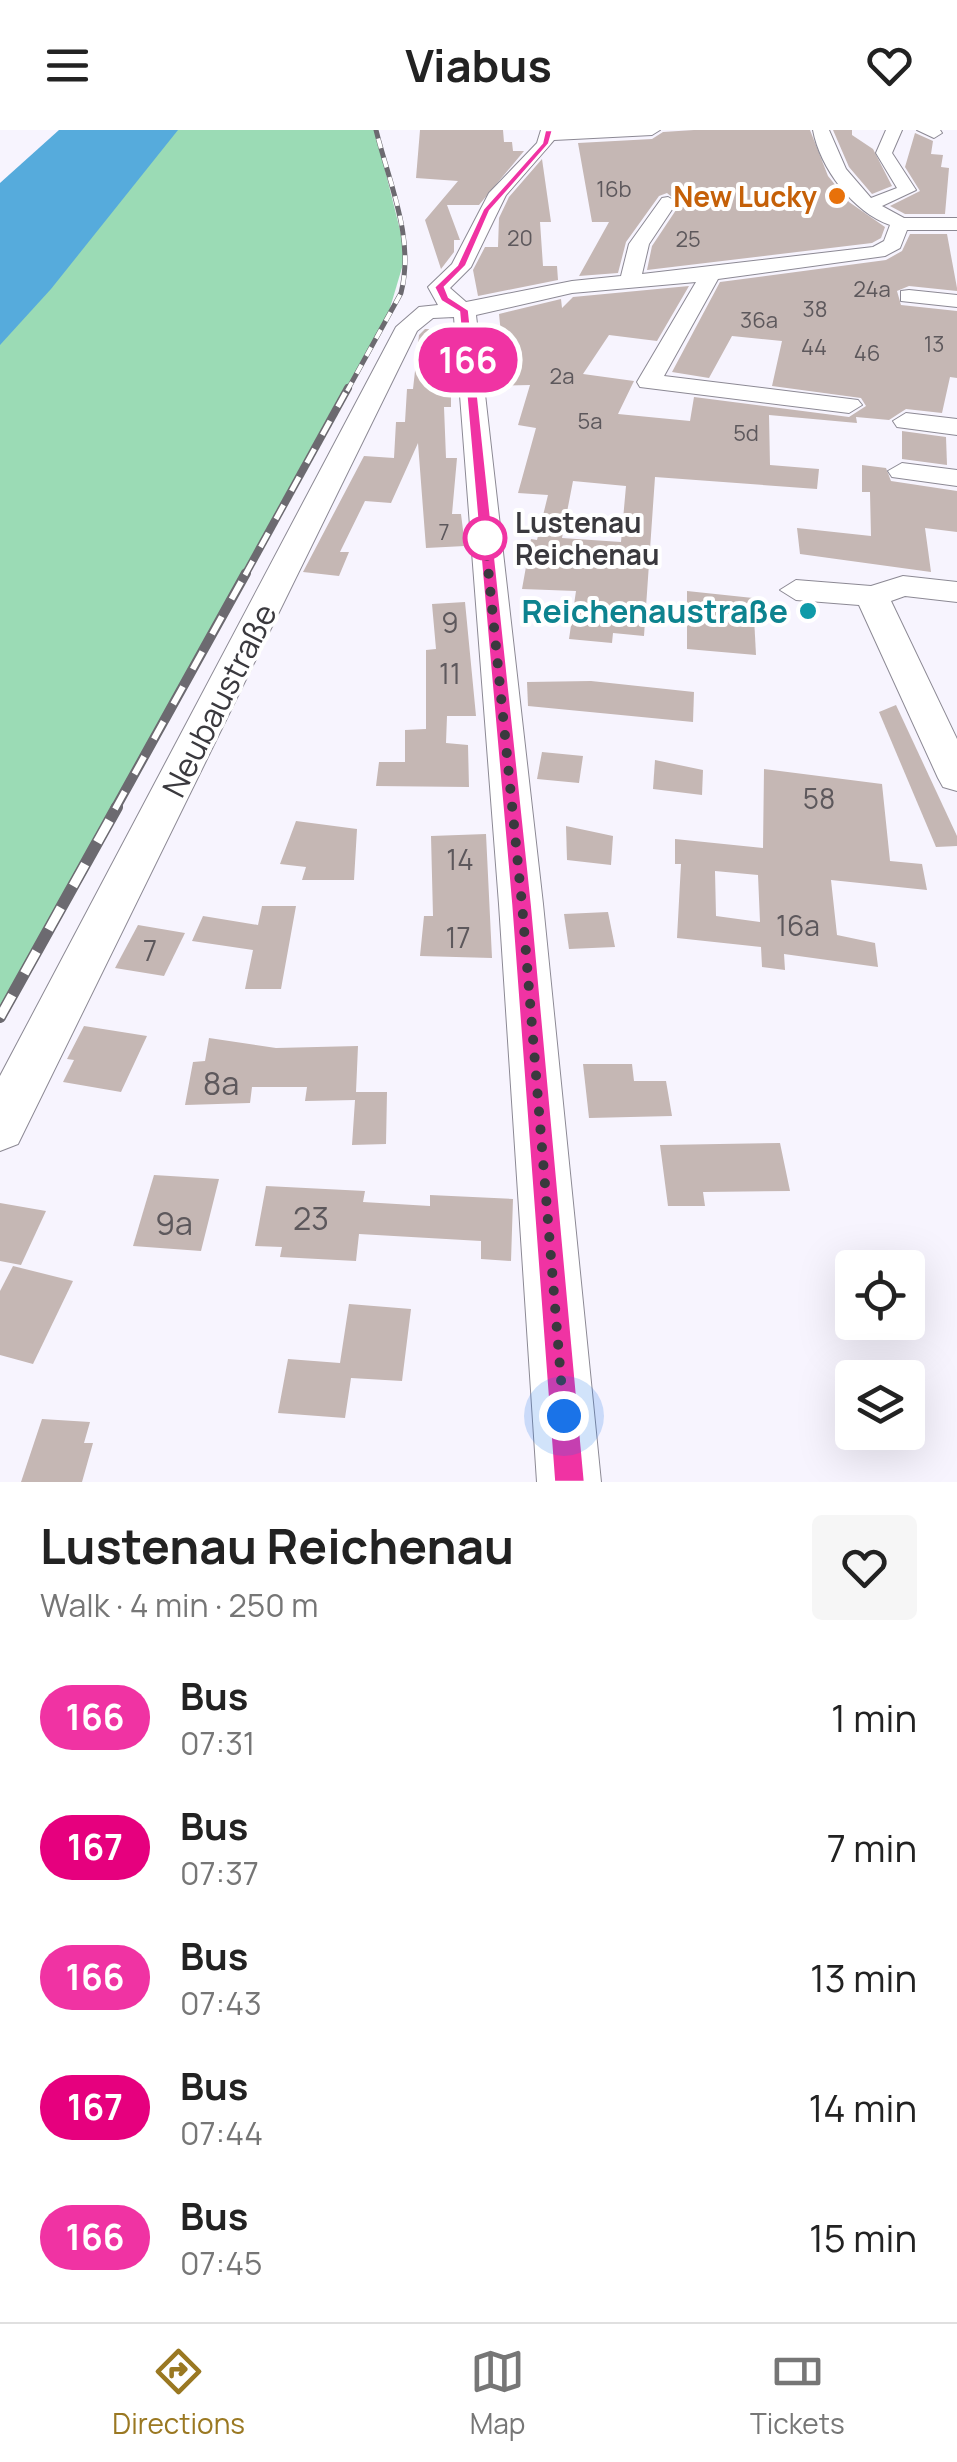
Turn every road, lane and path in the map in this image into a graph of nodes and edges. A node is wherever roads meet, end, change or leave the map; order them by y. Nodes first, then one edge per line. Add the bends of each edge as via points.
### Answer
1 (652, 130) edge
2 (821, 130) edge
3 (894, 130) edge
4 (549, 133) edge
5 (668, 202) dead end
6 (871, 204) junction
7 (904, 224) junction
8 (957, 224) edge
9 (711, 274) junction
10 (636, 280) junction
11 (910, 296) dead end
12 (957, 301) edge
13 (464, 310) junction
14 (850, 405) dead end
15 (906, 421) dead end
16 (957, 427) edge
17 (902, 471) dead end
18 (957, 478) edge
19 (796, 590) dead end
20 (957, 592) edge
21 (874, 596) junction
22 (957, 778) edge
23 (0, 1128) edge
24 (570, 1482) edge

1 - 4 street
2 - 6 street via 827,160
3 - 6 street via 884,154 906,190
4 - 13 street via 498,193 462,266 442,282 444,299
5 - 10 street via 634,256
6 - 7 street
7 - 8 street
7 - 9 street, Neubaustraße via 893,244 878,252
9 - 10 street, Neubaustraße
9 - 14 street via 648,382
10 - 13 street, Neubaustraße
11 - 12 street
13 - 23 street, Neubaustraße via 428,312 407,327
13 - 24 street
15 - 16 street
17 - 18 street
19 - 21 street
20 - 21 street via 902,586
21 - 22 street

